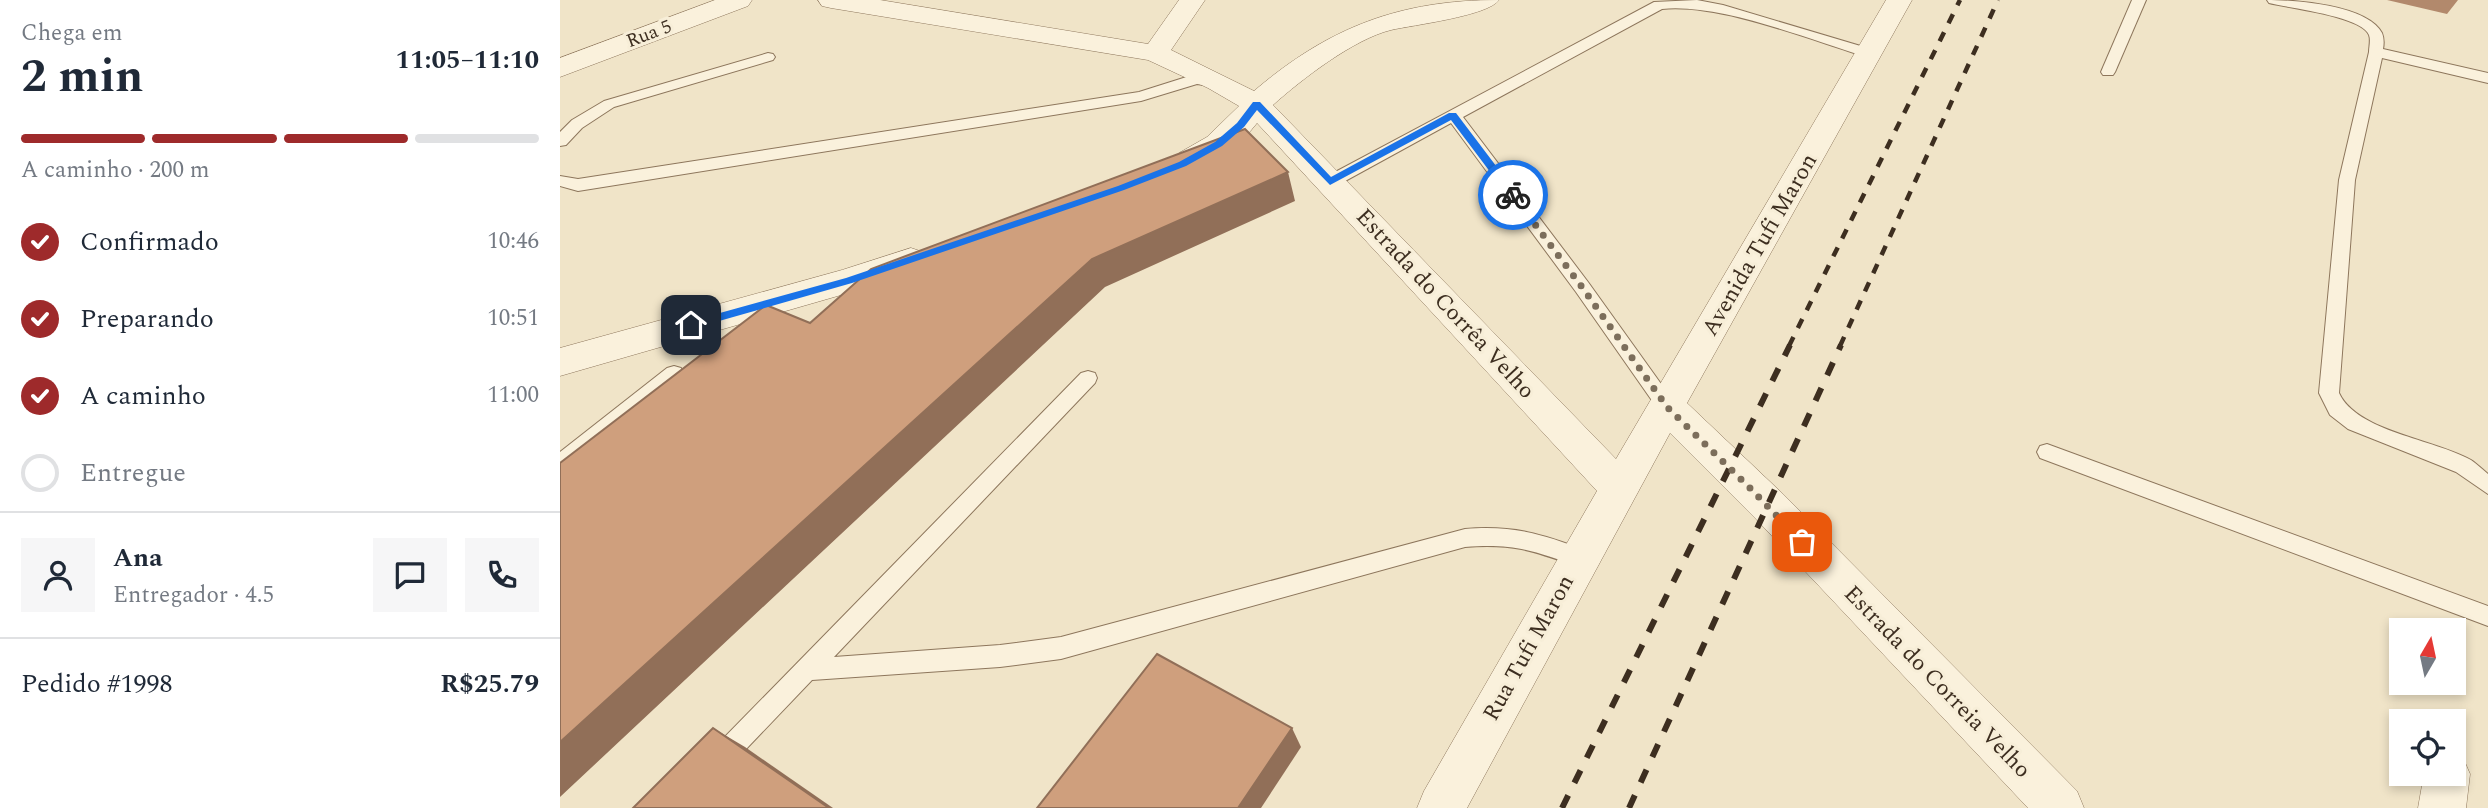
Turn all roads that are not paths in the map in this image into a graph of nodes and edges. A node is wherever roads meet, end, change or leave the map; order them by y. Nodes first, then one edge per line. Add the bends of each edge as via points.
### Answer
1 (739, 0) edge
2 (831, 0) edge
3 (1192, 0) edge
4 (1486, 0) edge
5 (1899, 0) edge
6 (2139, 0) edge
7 (2274, 0) edge
8 (2376, 52) junction
9 (1155, 53) junction
10 (1869, 53) junction
11 (768, 57) dead end
12 (560, 68) edge
13 (2108, 72) dead end
14 (2488, 78) edge
15 (1218, 82) junction
16 (1256, 104) junction
17 (1452, 115) junction
18 (560, 141) edge
19 (1158, 174) edge
20 (560, 181) edge
21 (1330, 182) junction
22 (939, 250) edge
23 (560, 362) edge
24 (674, 373) edge
25 (1088, 378) dead end
26 (1667, 407) junction
27 (2048, 452) dead end
28 (560, 463) edge
29 (2488, 485) edge
30 (1619, 488) junction
31 (1579, 558) junction
32 (2488, 616) edge
33 (810, 668) junction
34 (708, 771) edge
35 (2445, 786) edge
36 (1441, 808) edge
37 (2060, 808) edge
38 (2442, 808) edge

1 - 12 street, Rua 5
2 - 9 street, Estrada do Corrêa Velho
3 - 9 street
4 - 16 street via 1362,32 1299,67
5 - 10 street, Avenida Tufi Maron
6 - 13 lane
7 - 8 lane via 2367,24 2376,35
8 - 14 lane
8 - 29 lane via 2347,180 2329,393 2337,410 2354,423 2463,466
9 - 15 street, Estrada do Corrêa Velho
10 - 17 lane via 1718,8 1686,2 1659,5
10 - 26 street, Avenida Tufi Maron
11 - 18 lane via 609,104
15 - 16 street, Estrada do Corrêa Velho
15 - 20 lane via 1196,79 1141,96 578,185
16 - 19 street via 1218,144
16 - 21 street, Estrada do Corrêa Velho
17 - 21 lane
17 - 26 lane
21 - 30 street, Estrada do Corrêa Velho
22 - 23 street via 848,281
24 - 28 lane
25 - 33 lane
26 - 30 street, Avenida Tufi Maron
26 - 37 street, Estrada do Correia Velho via 1769,506
27 - 32 lane
30 - 31 street, Rua Tufi Maron
31 - 33 lane via 1533,539 1503,534 1465,538 1061,648
31 - 36 street, Rua Tufi Maron
33 - 34 lane
35 - 38 street

